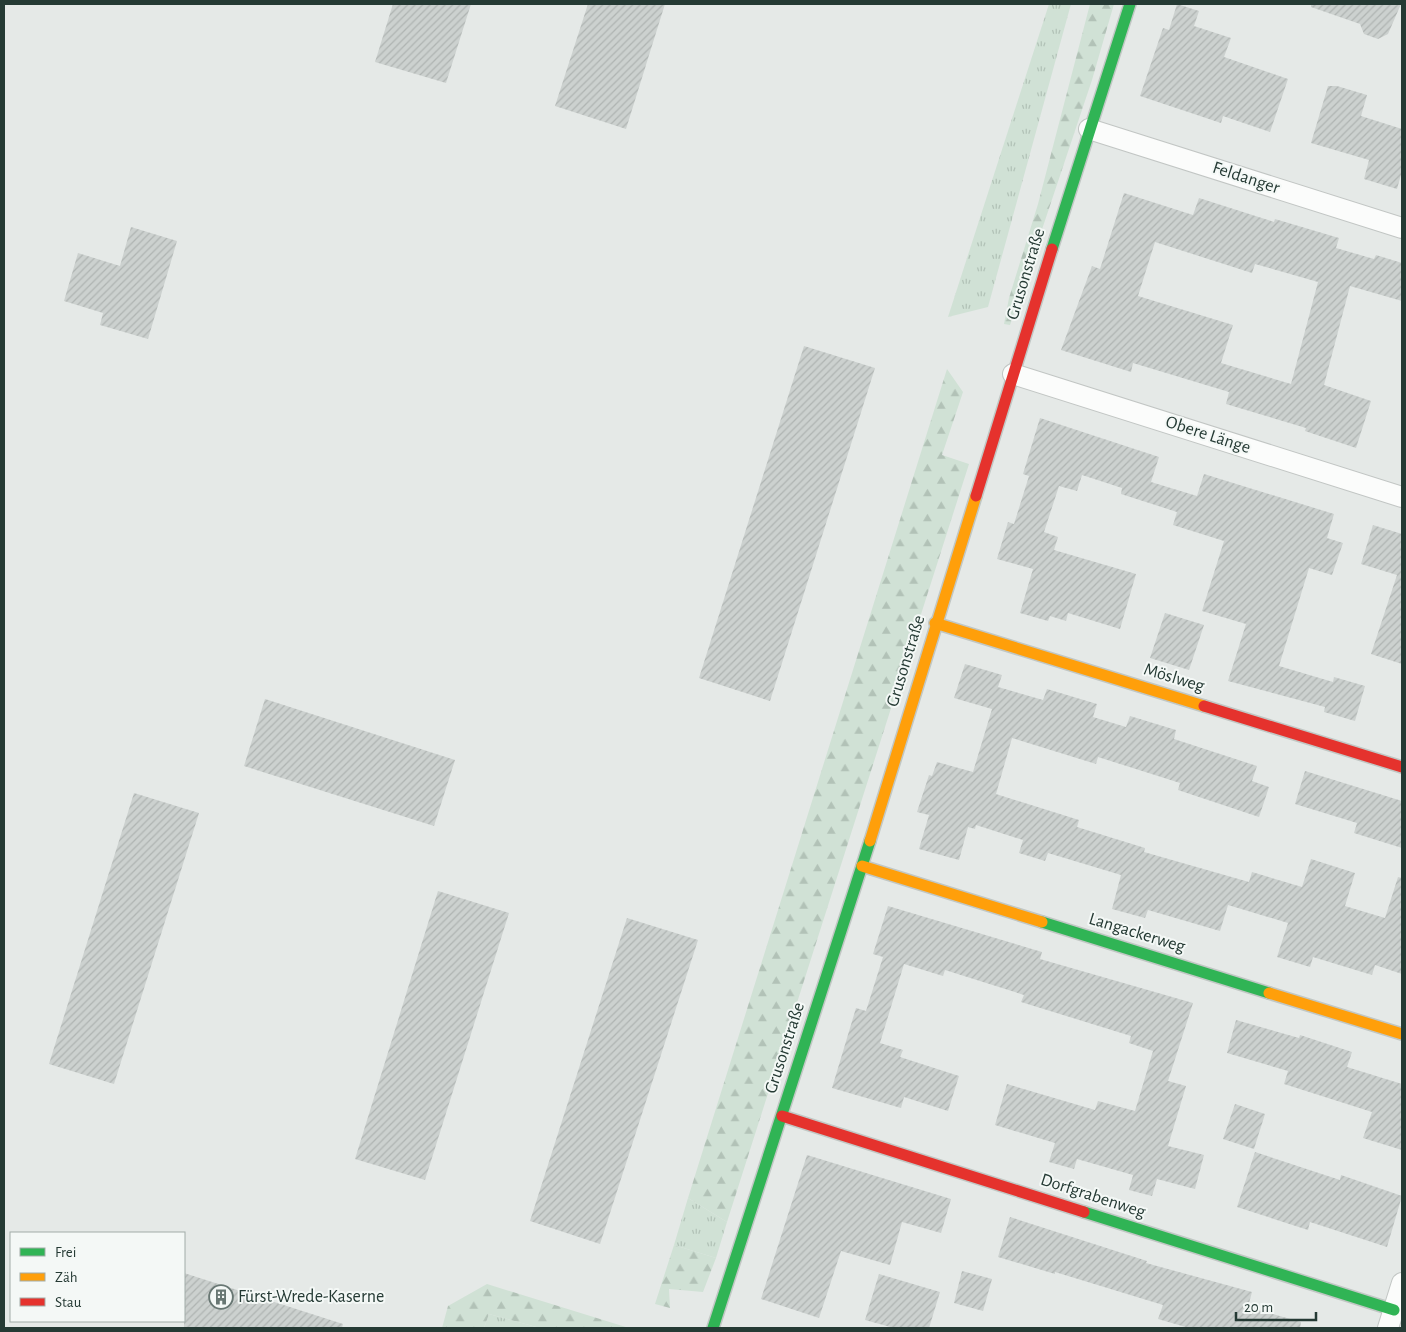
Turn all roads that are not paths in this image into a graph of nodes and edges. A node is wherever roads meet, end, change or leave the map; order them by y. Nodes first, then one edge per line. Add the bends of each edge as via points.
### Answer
1 (1130, 4) edge
2 (1089, 129) junction
3 (1402, 228) edge
4 (1013, 374) junction
5 (1402, 497) edge
6 (935, 623) junction
7 (1402, 767) edge
8 (862, 866) junction
9 (1402, 1034) edge
10 (782, 1116) junction
11 (1402, 1282) edge
12 (1391, 1319) edge
13 (713, 1328) edge

1 - 2 street, Grusonstraße
2 - 3 street, Feldanger
2 - 4 street, Grusonstraße
4 - 5 street, Obere Länge
4 - 6 street, Grusonstraße
6 - 7 street, Möslweg
6 - 8 street, Grusonstraße
8 - 9 street, Langackerweg
8 - 10 street, Grusonstraße
10 - 12 street, Dorfgrabenweg
10 - 13 street, Grusonstraße
11 - 12 street

